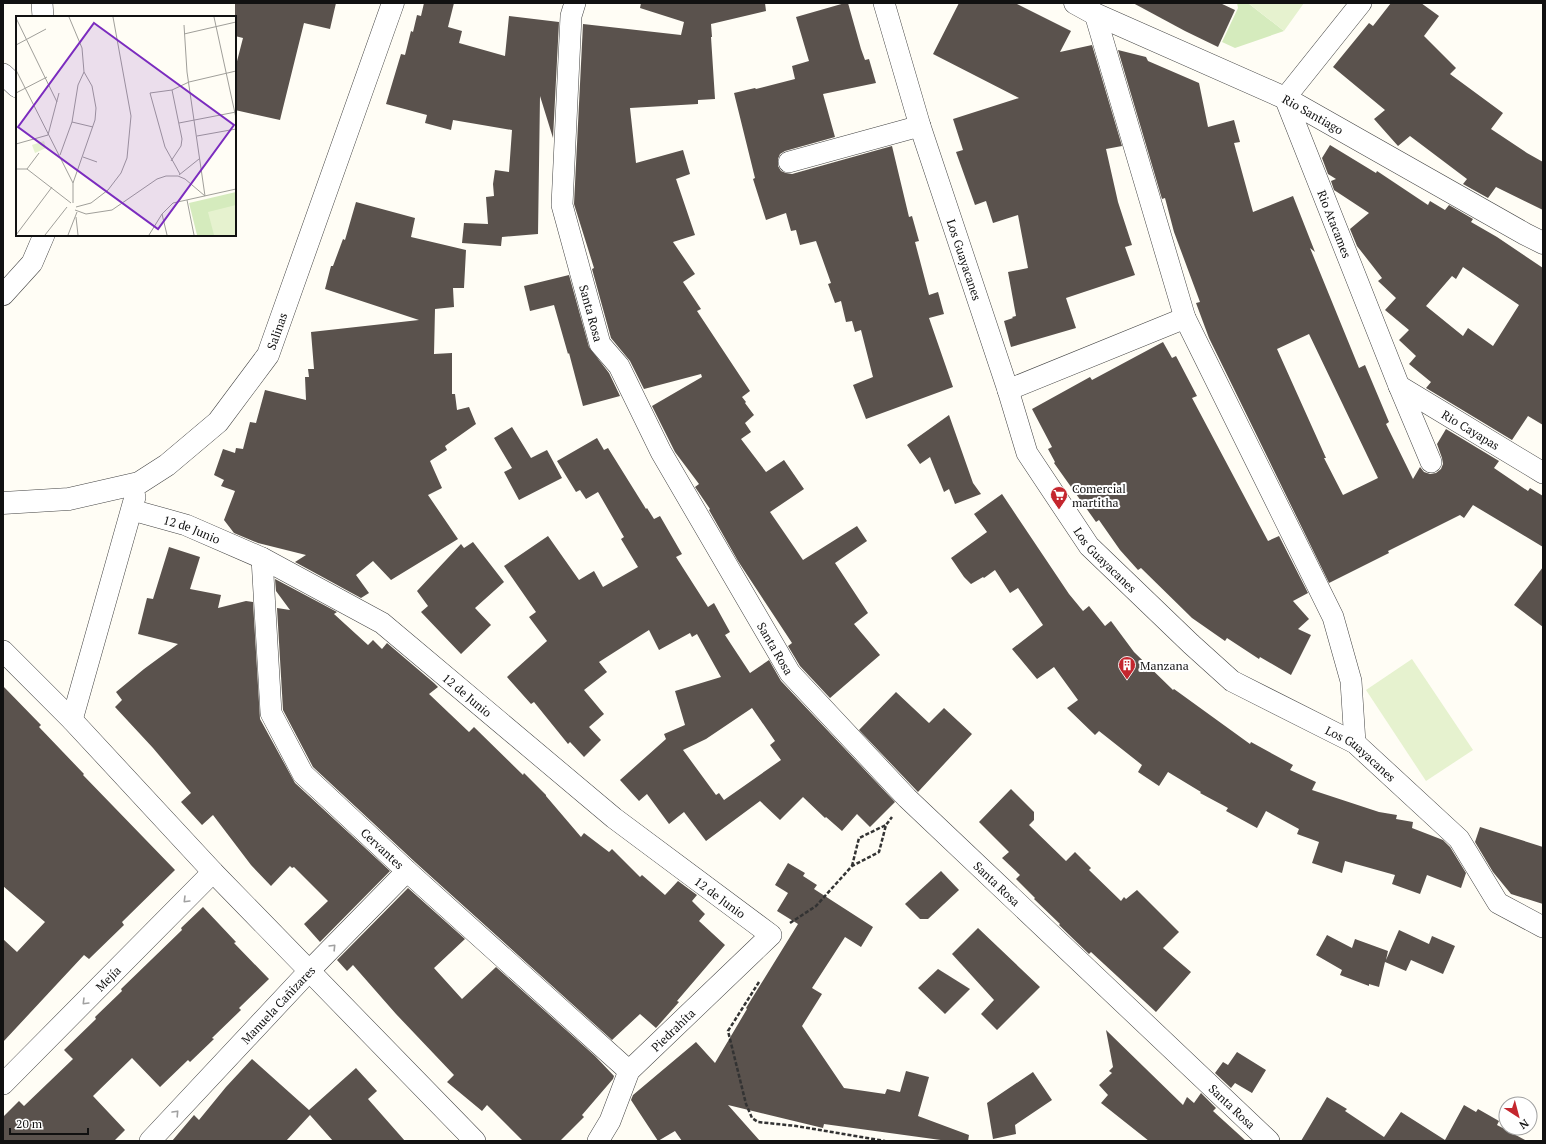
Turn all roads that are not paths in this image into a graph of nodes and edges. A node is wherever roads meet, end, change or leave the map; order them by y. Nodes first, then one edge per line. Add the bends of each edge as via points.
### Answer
1 (42, 3) edge
2 (392, 3) edge
3 (575, 3) edge
4 (884, 3) edge
5 (1075, 3) edge
6 (1361, 3) edge
7 (1095, 14) junction
8 (44, 16) edge
9 (3, 74) edge
10 (16, 86) edge
11 (1285, 98) junction
12 (920, 126) junction
13 (789, 162) dead end
14 (44, 236) edge
15 (1543, 243) edge
16 (3, 295) edge
17 (1185, 318) junction
18 (1399, 386) junction
19 (1008, 390) junction
20 (1431, 462) dead end
21 (1543, 473) edge
22 (139, 483) junction
23 (3, 503) edge
24 (132, 510) junction
25 (262, 558) junction
26 (3, 652) edge
27 (72, 720) junction
28 (1355, 743) junction
29 (407, 871) junction
30 (213, 872) junction
31 (1543, 927) edge
32 (771, 935) joint
33 (310, 970) junction
34 (629, 1071) junction
35 (3, 1084) edge
36 (150, 1141) edge
37 (475, 1141) edge
38 (598, 1141) edge
39 (1269, 1141) edge

1 - 8 street
2 - 22 street, Salinas via 268,355 218,422 168,465
3 - 39 street, Santa Rosa via 571,16 562,205 600,344 619,366 661,452 790,672 907,798
4 - 12 street, Los Guayacanes
5 - 7 street, Rio Santiago
6 - 11 street
7 - 11 street, Rio Santiago
7 - 17 street
9 - 10 street
11 - 15 street, Rio Santiago
11 - 18 street, Rio Atacames
12 - 13 street
12 - 19 street, Los Guayacanes
14 - 16 street via 32,263
17 - 19 street
17 - 28 street via 1333,617 1351,681
18 - 20 street, Rio Atacames
18 - 21 street, Rio Cayapas
19 - 28 street, Los Guayacanes via 1028,453 1088,546 1232,681
22 - 23 street, Salinas via 70,498
22 - 24 street
24 - 25 street, 12 de Junio via 186,525
24 - 27 street
25 - 29 street, Cervantes via 272,713 303,774
25 - 32 street, 12 de Junio via 382,623 614,818
26 - 27 street
27 - 30 street
28 - 31 street, Los Guayacanes via 1459,840 1498,903
33 -> 29 street, Manuela Cañizares
29 - 34 street, Cervantes
30 - 33 street
30 -> 35 street, Mejía
32 - 34 street, Piedrahíta
36 -> 33 street, Manuela Cañizares
33 - 37 street
34 - 38 street, Piedrahíta via 610,1121

